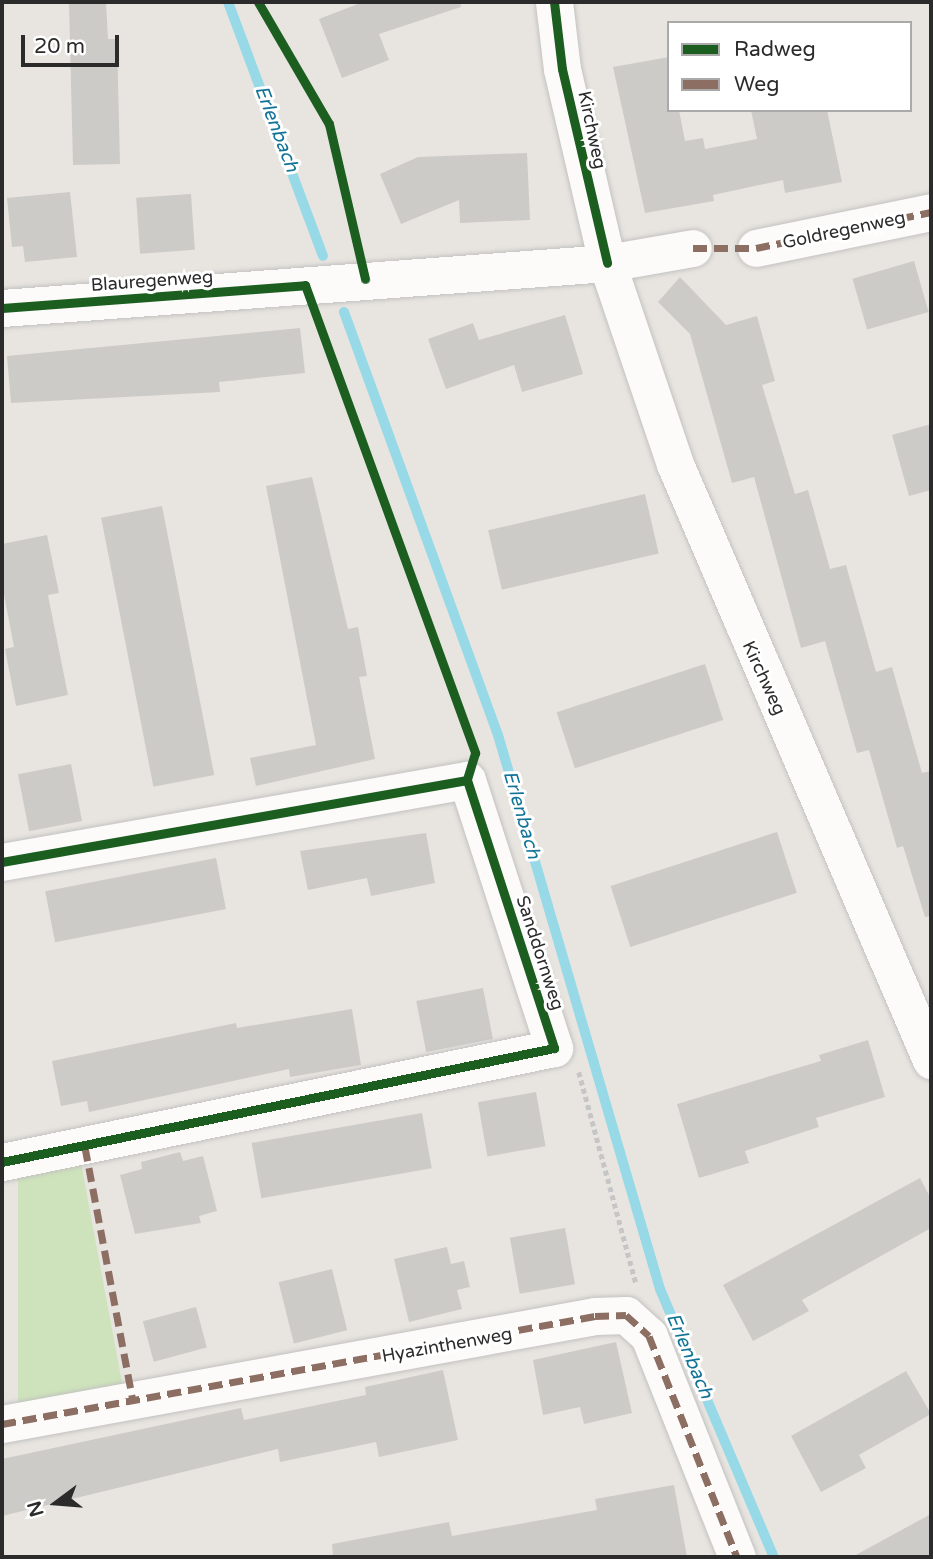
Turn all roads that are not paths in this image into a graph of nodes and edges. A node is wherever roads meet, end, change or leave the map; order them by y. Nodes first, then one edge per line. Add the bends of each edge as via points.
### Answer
1 (554, 2) edge
2 (931, 212) edge
3 (694, 248) dead end
4 (756, 248) dead end
5 (607, 263) junction
6 (2, 308) edge
7 (2, 862) edge
8 (931, 1060) edge
9 (2, 1162) edge
10 (2, 1424) edge
11 (737, 1557) edge

1 - 5 street, Kirchweg via 562,69
2 - 4 street, Goldregenweg
3 - 5 street
5 - 6 street, Blauregenweg
5 - 8 street, Kirchweg via 675,464 736,615
7 - 9 street, Sanddornweg via 467,780 554,1048
10 - 11 street, Hyazinthenweg via 595,1316 626,1315 639,1322 727,1519

